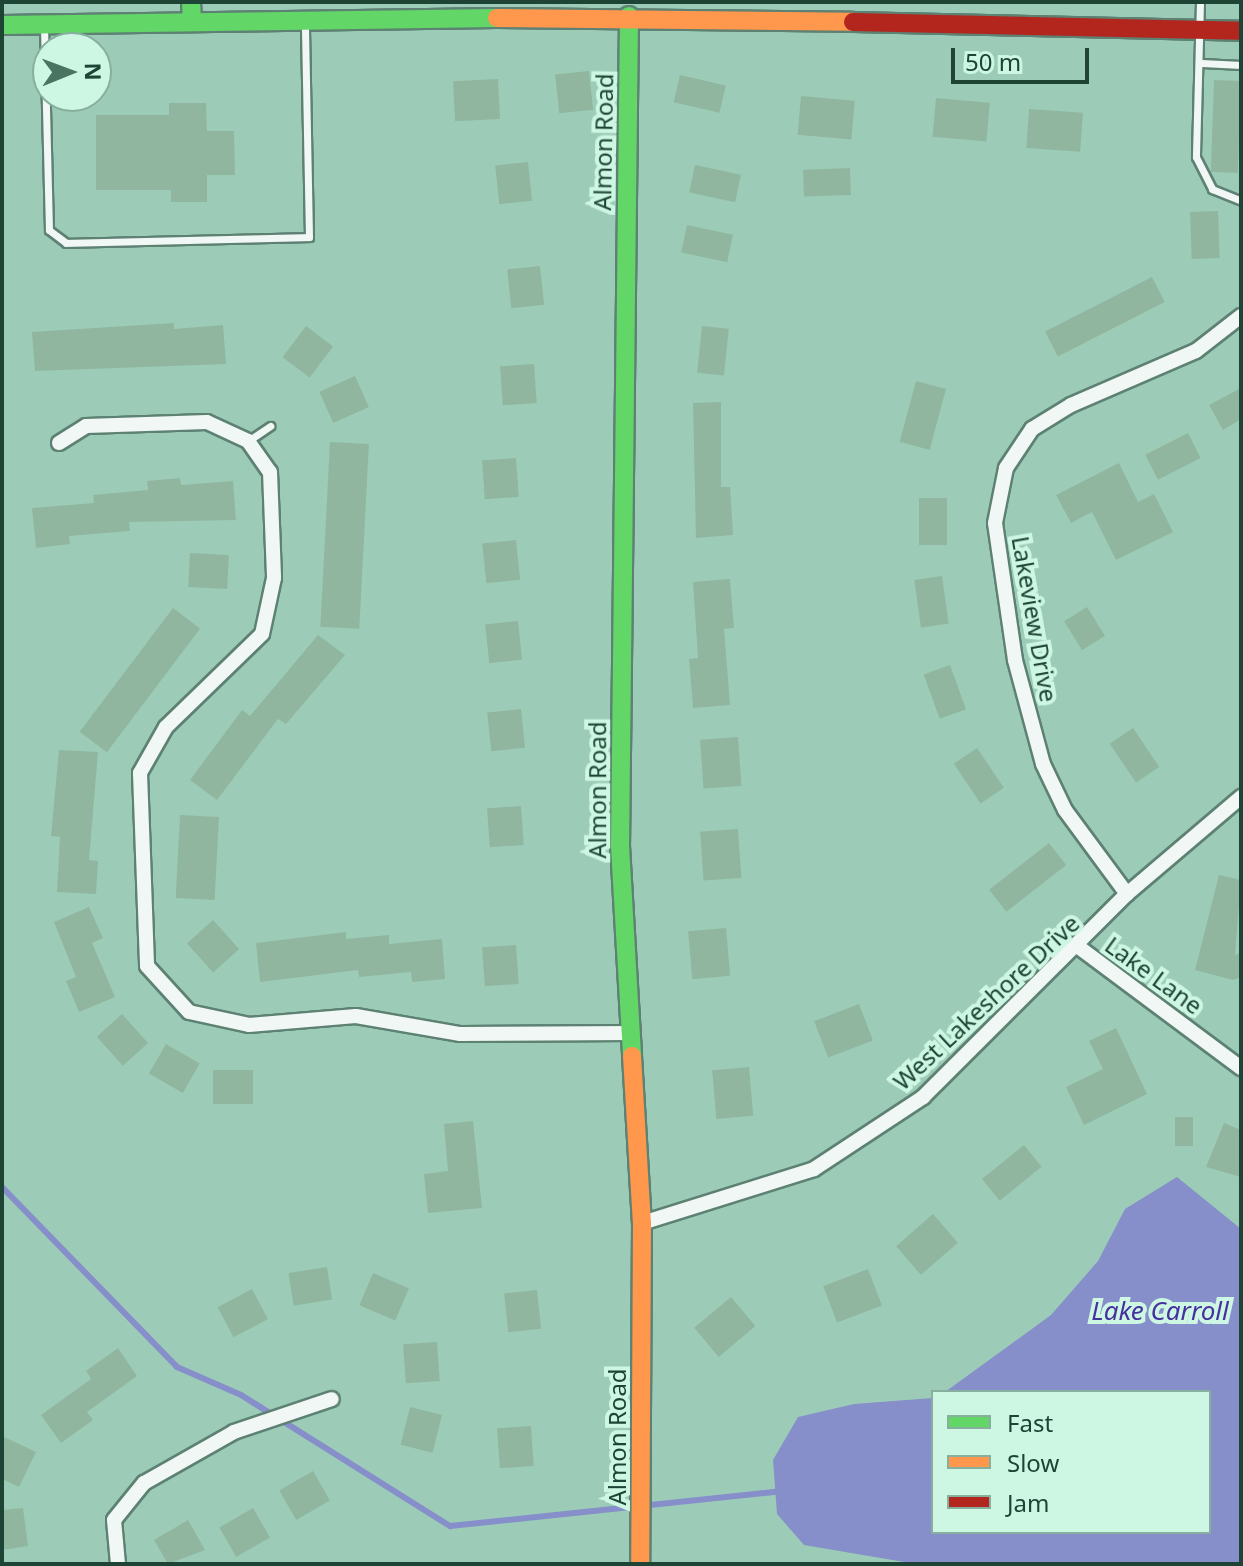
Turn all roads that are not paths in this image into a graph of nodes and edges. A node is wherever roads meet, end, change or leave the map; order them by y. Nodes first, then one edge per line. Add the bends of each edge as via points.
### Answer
1 (191, 2) edge
2 (1200, 2) edge
3 (629, 9) edge
4 (305, 20) junction
5 (192, 22) junction
6 (44, 24) junction
7 (2, 25) edge
8 (1201, 30) junction
9 (1241, 31) edge
10 (1202, 63) junction
11 (1241, 65) edge
12 (1241, 201) edge
13 (1241, 316) edge
14 (270, 426) dead end
15 (248, 441) junction
16 (59, 443) dead end
17 (1241, 797) edge
18 (1127, 894) junction
19 (1080, 948) junction
20 (631, 1033) junction
21 (1241, 1068) edge
22 (642, 1223) junction
23 (332, 1399) dead end
24 (118, 1564) edge
25 (640, 1564) edge

1 - 5 street
2 - 8 lane
3 - 4 street
3 - 8 street
3 - 20 street, Almon Road via 620,846
4 - 5 street
4 - 6 lane via 309,237 66,243 49,230
5 - 6 street
6 - 7 street
8 - 9 street
8 - 10 lane
10 - 11 lane
10 - 12 lane via 1196,157 1212,189
13 - 18 street, Lakeview Drive via 1196,351 1071,405 1032,429 1003,482 995,523 1015,660 1043,764 1065,810
14 - 15 lane
15 - 16 street via 207,422 86,426
15 - 20 street via 270,472 274,578 262,634 166,727 140,773 147,966 189,1012 249,1025 356,1016 460,1034
17 - 18 street, West Lakeshore Drive
18 - 19 street, West Lakeshore Drive
19 - 21 street, Lake Lane
19 - 22 street, West Lakeshore Drive via 923,1097 814,1169
20 - 22 street, Almon Road
22 - 25 street, Almon Road
23 - 24 street via 234,1432 144,1483 114,1520

